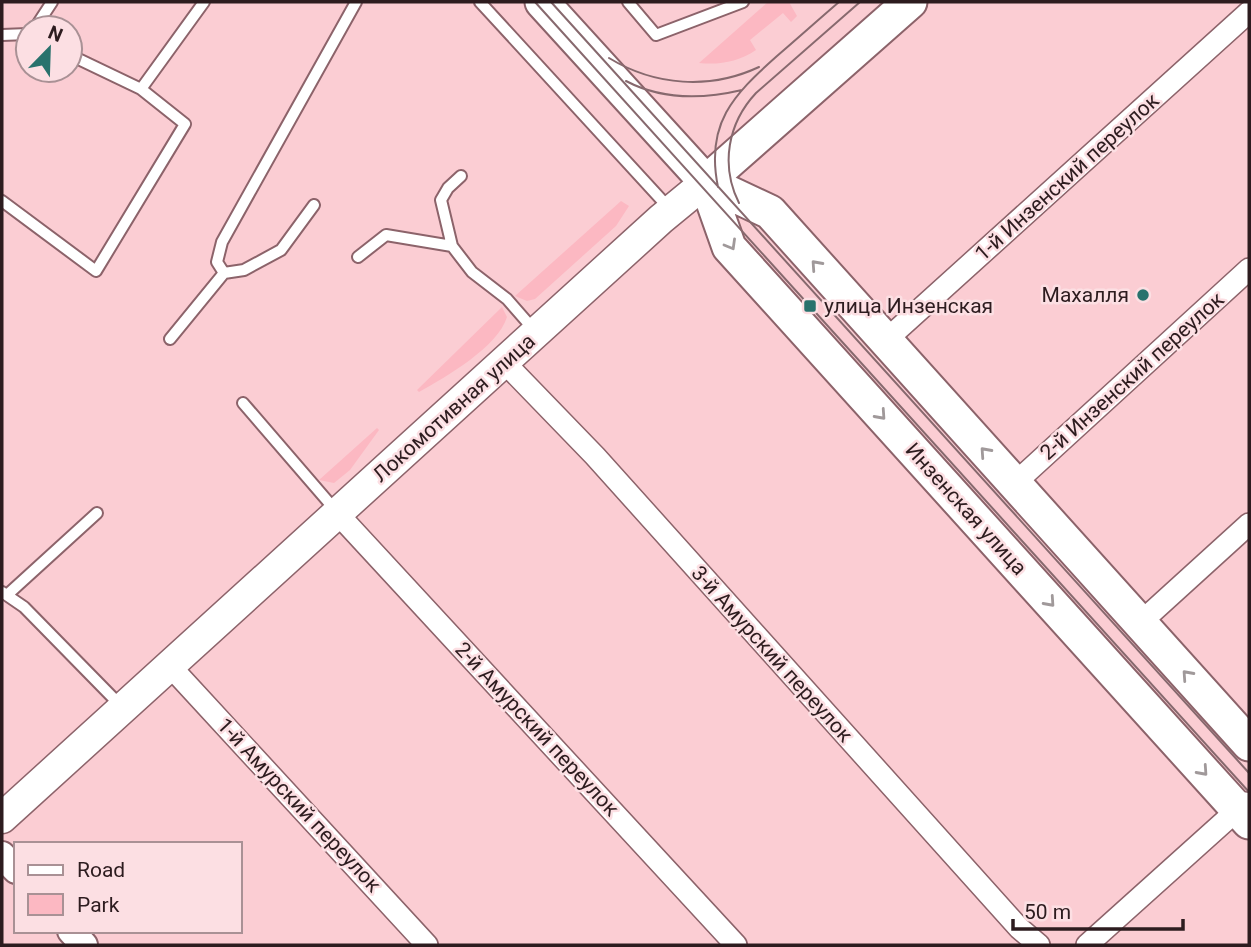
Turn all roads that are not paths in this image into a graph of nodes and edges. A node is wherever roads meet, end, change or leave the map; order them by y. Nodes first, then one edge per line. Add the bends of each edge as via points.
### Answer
1 (204, 2) edge
2 (356, 2) edge
3 (480, 2) edge
4 (542, 2) edge
5 (628, 2) edge
6 (743, 2) edge
7 (910, 2) edge
8 (1249, 12) edge
9 (84, 62) edge
10 (141, 89) junction
11 (461, 176) dead end
12 (706, 182) junction
13 (2, 201) edge
14 (314, 205) dead end
15 (671, 210) junction
16 (452, 246) junction
17 (358, 257) dead end
18 (1249, 269) edge
19 (224, 273) junction
20 (537, 333) junction
21 (170, 340) dead end
22 (884, 341) junction
23 (505, 363) junction
24 (243, 403) dead end
25 (1014, 484) junction
26 (97, 513) dead end
27 (337, 513) junction
28 (1249, 524) edge
29 (5, 594) edge
30 (1140, 623) junction
31 (170, 666) junction
32 (123, 708) junction
33 (1249, 744) edge
34 (1245, 810) edge
35 (2, 818) edge
36 (2, 855) edge
37 (14, 868) edge
38 (427, 945) edge
39 (736, 945) edge
40 (1039, 945) edge
41 (1087, 945) edge

1 - 10 lane
2 - 19 lane via 222,242 217,262
3 - 15 lane
4 - 12 main road, Инзенская улица
5 - 6 lane via 656,36
7 - 12 main road, Локомотивная улица
8 - 22 street, 1-й Инзенский переулок
9 - 10 lane
10 - 13 lane via 185,124 96,271
11 - 16 lane via 441,200
12 - 15 main road, Локомотивная улица
22 -> 12 main road, Инзенская улица via 770,212
12 -> 34 main road, Инзенская улица via 729,247
14 - 19 lane via 281,250 244,270
15 - 20 main road, Локомотивная улица
16 - 17 lane via 386,235
16 - 20 lane via 472,272 507,299
18 - 25 street, 2-й Инзенский переулок
19 - 21 lane
20 - 23 main road, Локомотивная улица
25 -> 22 main road, Инзенская улица
23 - 27 main road, Локомотивная улица
23 - 40 street, 3-й Амурский переулок
24 - 27 lane
25 - 30 main road, Инзенская улица
26 - 29 lane
27 - 31 main road, Локомотивная улица
27 - 39 street, 2-й Амурский переулок
28 - 30 street
29 - 32 lane via 24,607
33 -> 30 main road, Инзенская улица
31 - 32 main road, Локомотивная улица
31 - 38 street, 1-й Амурский переулок
32 - 35 main road, Локомотивная улица
34 - 41 street
36 - 37 street

